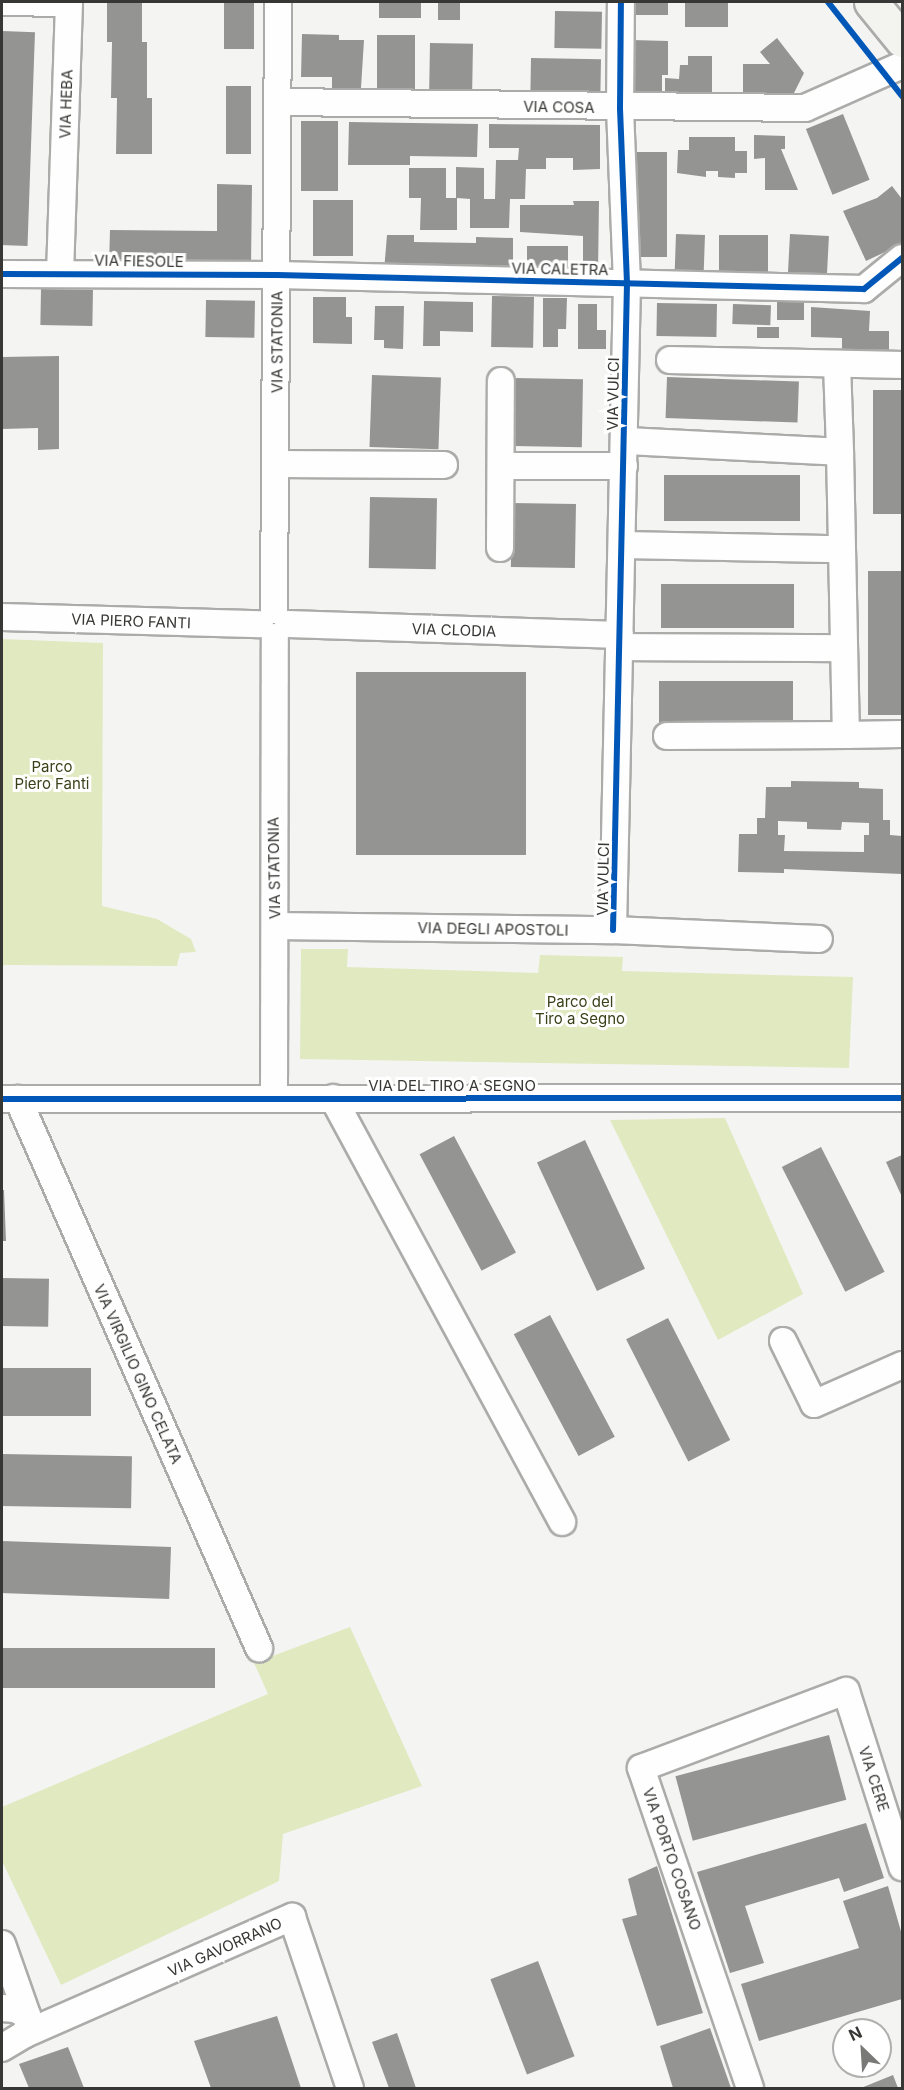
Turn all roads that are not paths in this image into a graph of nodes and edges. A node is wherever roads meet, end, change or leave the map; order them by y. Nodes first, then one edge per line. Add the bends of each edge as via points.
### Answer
1 (2, 2) edge
2 (278, 2) edge
3 (621, 2) edge
4 (871, 2) edge
5 (903, 40) edge
6 (903, 65) edge
7 (278, 102) junction
8 (620, 108) junction
9 (903, 258) edge
10 (60, 273) junction
11 (2, 274) edge
12 (277, 275) junction
13 (627, 283) junction
14 (670, 360) dead end
15 (837, 364) junction
16 (903, 366) edge
17 (501, 381) dead end
18 (840, 452) junction
19 (625, 454) junction
20 (276, 464) junction
21 (444, 465) dead end
22 (501, 466) junction
23 (623, 545) junction
24 (500, 548) dead end
25 (839, 549) junction
26 (2, 617) edge
27 (274, 624) junction
28 (620, 641) junction
29 (842, 648) junction
30 (846, 735) junction
31 (903, 735) edge
32 (667, 736) dead end
33 (275, 926) junction
34 (614, 930) junction
35 (819, 939) dead end
36 (274, 1098) junction
37 (333, 1098) junction
38 (903, 1098) edge
39 (10, 1099) edge
40 (783, 1341) dead end
41 (903, 1365) edge
42 (562, 1522) dead end
43 (259, 1648) dead end
44 (846, 1691) joint
45 (903, 1867) edge
46 (2, 1944) edge
47 (2, 2008) edge
48 (26, 2024) junction
49 (2, 2048) edge
50 (350, 2088) edge
51 (750, 2088) edge

1 - 10 street, VIA HEBA via 69,3
2 - 7 street, VIA STATONIA
3 - 8 street, VIA VULCI
4 - 5 main road
6 - 8 street, VIA COSA via 805,108
7 - 8 street, VIA COSA
7 - 12 street, VIA STATONIA
8 - 13 street, VIA VULCI
9 - 13 street, VIA CALETRA via 864,290
10 - 11 street, VIA FIESOLE
10 - 12 street, VIA FIESOLE
12 - 13 street, VIA CALETRA
12 - 20 street, VIA STATONIA
13 - 19 street, VIA VULCI
14 - 15 street
15 - 16 street
15 - 18 street
17 - 22 street
18 - 19 street
18 - 25 street
19 - 22 street
19 - 23 street, VIA VULCI
20 - 21 street
20 - 27 street, VIA STATONIA
22 - 24 street
23 - 25 street
23 - 28 street, VIA VULCI
25 - 29 street
26 - 27 street, VIA PIERO FANTI
27 - 28 street, VIA CLODIA
27 - 33 street, VIA STATONIA
28 - 29 street, VIA CLODIA
28 - 34 street, VIA VULCI
29 - 30 street
30 - 31 street
30 - 32 street
33 - 34 street, VIA DEGLI APOSTOLI
33 - 36 street, VIA STATONIA
34 - 35 street, VIA DEGLI APOSTOLI
36 - 37 street, VIA DEL TIRO A SEGNO
36 - 39 street, VIA DEL TIRO A SEGNO
37 - 38 street, VIA DEL TIRO A SEGNO
37 - 42 street
39 - 43 street, VIA VIRGILIO GINO CELATA
40 - 41 street via 814,1404
44 - 45 street, VIA CERE
44 - 51 street, VIA PORTO COSANO via 642,1768
46 - 48 street
47 - 48 street via 15,2009
48 - 49 street
48 - 50 street, VIA GAVORRANO via 292,1917

